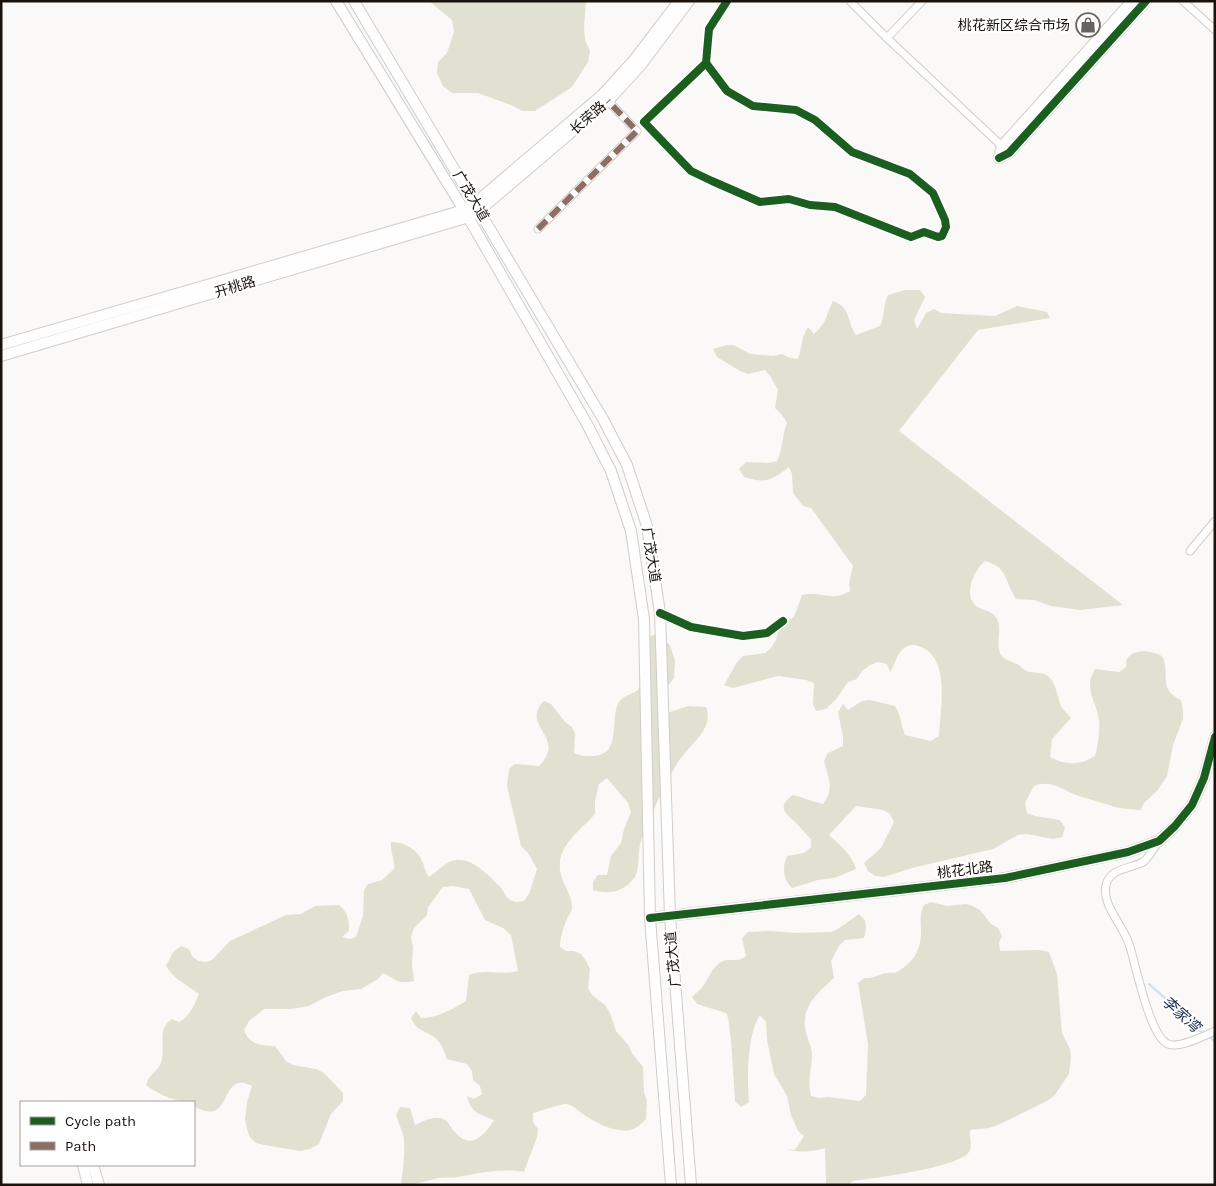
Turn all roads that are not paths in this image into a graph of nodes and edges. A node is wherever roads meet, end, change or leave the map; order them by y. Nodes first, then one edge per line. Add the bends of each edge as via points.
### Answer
1 (336, 1) edge
2 (354, 1) edge
3 (679, 1) edge
4 (689, 1) edge
5 (727, 1) edge
6 (850, 1) edge
7 (922, 1) edge
8 (1132, 1) edge
9 (1146, 1) edge
10 (1183, 1) edge
11 (1215, 30) edge
12 (887, 38) junction
13 (706, 63) junction
14 (608, 101) junction
15 (1006, 149) junction
16 (477, 207) junction
17 (466, 213) junction
18 (538, 229) dead end
19 (1, 345) edge
20 (1, 356) edge
21 (1215, 521) edge
22 (1190, 551) dead end
23 (660, 613) junction
24 (783, 622) dead end
25 (1215, 737) edge
26 (1159, 841) junction
27 (670, 917) junction
28 (650, 918) junction
29 (1215, 1032) edge
30 (83, 1166) edge
31 (93, 1166) edge
32 (88, 1185) edge
33 (99, 1185) edge
34 (671, 1185) edge
35 (691, 1185) edge

1 - 17 main road, 广茂大道
2 - 16 main road, 广茂大道
3 - 16 main road, 长荣路 via 634,60 602,95
4 - 14 main road, 长荣路 via 641,65
5 - 13 street via 709,29
6 - 12 street
7 - 12 street
8 - 15 main road
9 - 15 main road
10 - 11 street
12 - 15 street
13 - 13 street via 644,122 691,171 760,202 789,199 835,207 911,237 924,232 942,236 945,220 934,193 910,174 852,152 815,120 796,110 753,106 727,92
14 - 16 main road, 长荣路
14 - 18 street via 636,131
16 - 17 main road, 长荣路
16 - 23 main road, 广茂大道 via 628,465 647,526
17 - 19 main road, 开桃路
17 - 20 main road, 开桃路
17 - 28 main road, 广茂大道 via 587,424 611,472 630,531 644,620
21 - 22 street
23 - 24 street via 691,628 744,636 767,633
23 - 27 main road, 广茂大道
25 - 26 main road, 桃花北路 via 1204,778 1192,805
26 - 27 main road, 桃花北路 via 1128,852 1005,878
26 - 29 street via 1144,861 1114,873 1106,883 1104,898 1128,938 1151,1020 1160,1036 1168,1044 1180,1045
27 - 28 main road, 桃花北路
27 - 35 main road, 广茂大道
28 - 34 main road, 广茂大道
30 - 32 main road
31 - 33 main road

